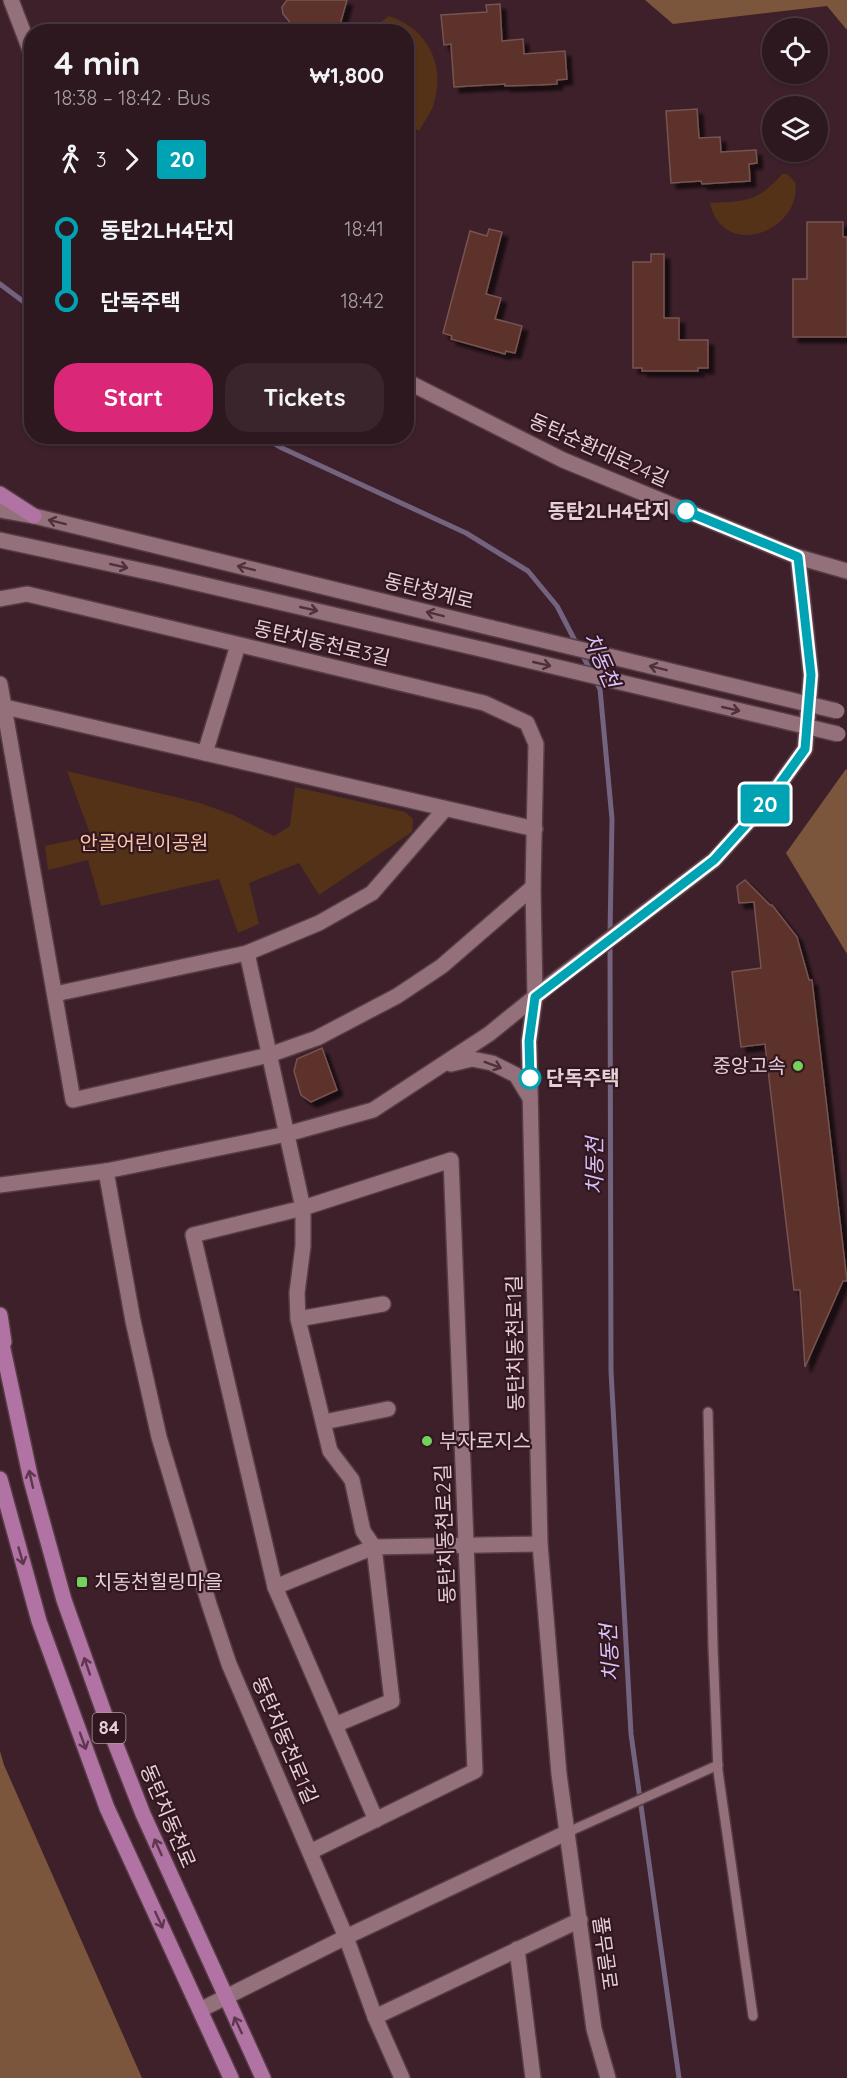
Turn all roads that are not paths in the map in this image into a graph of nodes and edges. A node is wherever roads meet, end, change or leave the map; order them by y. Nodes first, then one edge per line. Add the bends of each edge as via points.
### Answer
1 (11, 0) edge
2 (24, 34) edge
3 (414, 385) edge
4 (0, 494) edge
5 (0, 510) edge
6 (34, 516) junction
7 (0, 540) edge
8 (798, 557) junction
9 (847, 571) edge
10 (0, 599) edge
11 (238, 645) junction
12 (0, 684) edge
13 (5, 707) junction
14 (842, 713) edge
15 (843, 735) edge
16 (205, 753) junction
17 (445, 809) junction
18 (536, 829) junction
19 (533, 887) junction
20 (247, 953) junction
21 (55, 994) junction
22 (535, 997) junction
23 (269, 1055) junction
24 (442, 1066) junction
25 (530, 1099) junction
26 (287, 1134) junction
27 (106, 1171) junction
28 (0, 1185) edge
29 (303, 1208) junction
30 (383, 1304) dead end
31 (0, 1315) edge
32 (298, 1319) junction
33 (0, 1335) edge
34 (7, 1360) junction
35 (388, 1409) dead end
36 (708, 1412) dead end
37 (324, 1422) junction
38 (0, 1479) edge
39 (540, 1544) junction
40 (466, 1546) junction
41 (374, 1547) junction
42 (275, 1587) junction
43 (335, 1725) junction
44 (718, 1765) junction
45 (376, 1820) junction
46 (568, 1832) junction
47 (310, 1852) junction
48 (579, 1920) junction
49 (346, 1937) junction
50 (517, 1949) junction
51 (225, 1998) junction
52 (200, 2010) junction
53 (753, 2016) dead end
54 (375, 2017) junction
55 (231, 2078) edge
56 (263, 2078) edge
57 (402, 2078) edge
58 (533, 2078) edge
59 (608, 2078) edge

1 - 2 street
3 - 8 street, 동탄순환대로24길 via 563,460
4 - 6 main road
5 - 6 street, 동탄청계로
14 -> 6 street, 동탄청계로, bridge
7 -> 15 street, bridge
8 - 9 street, 동탄순환대로24길
8 - 22 street via 811,675 805,749 769,799 714,860
10 - 11 street, 동탄치동천로3길 via 27,594
11 - 16 street
11 - 18 street, 동탄치동천로3길 via 484,704 527,723 536,744
12 - 13 street
13 - 16 street
13 - 21 street
16 - 17 street
17 - 18 street
17 - 20 street via 372,893 319,923
18 - 19 street, 동탄치동천로3길
19 - 22 street, 동탄치동천로3길
19 - 23 street via 442,966 398,996 317,1038
20 - 21 street
20 - 23 street
21 - 23 street via 73,1100
22 - 24 street
22 - 25 street, 동탄치동천로1길 via 529,1041
23 - 26 street
24 -> 25 street via 472,1059 492,1063 516,1075
24 - 26 street via 373,1110
25 - 39 street, 동탄치동천로1길
26 - 27 street
26 - 29 street
27 - 28 street
27 - 47 street, 동탄치동천로1길 via 159,1437 209,1604 229,1664
29 - 32 street
29 - 40 street, 동탄치동천로2길 via 450,1160
29 - 42 street, 동탄치동천로2길 via 193,1235
30 - 32 street
31 - 34 main road
32 - 37 street
33 - 34 main road, 동탄치동천로 / 84
51 -> 34 main road, 동탄치동천로 / 84 via 143,1814 64,1600 31,1480
35 - 37 street
36 - 44 lane
37 - 41 street via 330,1451 352,1480 363,1531
38 -> 52 main road, 84 via 39,1621 107,1808
39 - 40 street
39 - 46 street, 동탄치동천로1길
40 - 41 street
40 - 45 street, 동탄치동천로2길 via 475,1771
41 - 42 street
41 - 43 street via 392,1701
42 - 43 street, 동탄치동천로2길
43 - 45 street, 동탄치동천로2길
44 - 46 lane
44 - 53 lane
45 - 47 street, 동탄치동천로2길
46 - 48 street, 풀무골로
46 - 49 street
47 - 49 street, 동탄치동천로1길
48 - 50 street
48 - 59 street, 풀무골로 via 594,2029
49 - 51 street
49 - 54 street, 동탄치동천로1길
50 - 54 street
50 - 58 street
51 - 52 street
56 -> 51 main road, 동탄치동천로 / 84
52 - 55 main road, 84
54 - 57 street, 동탄치동천로1길

